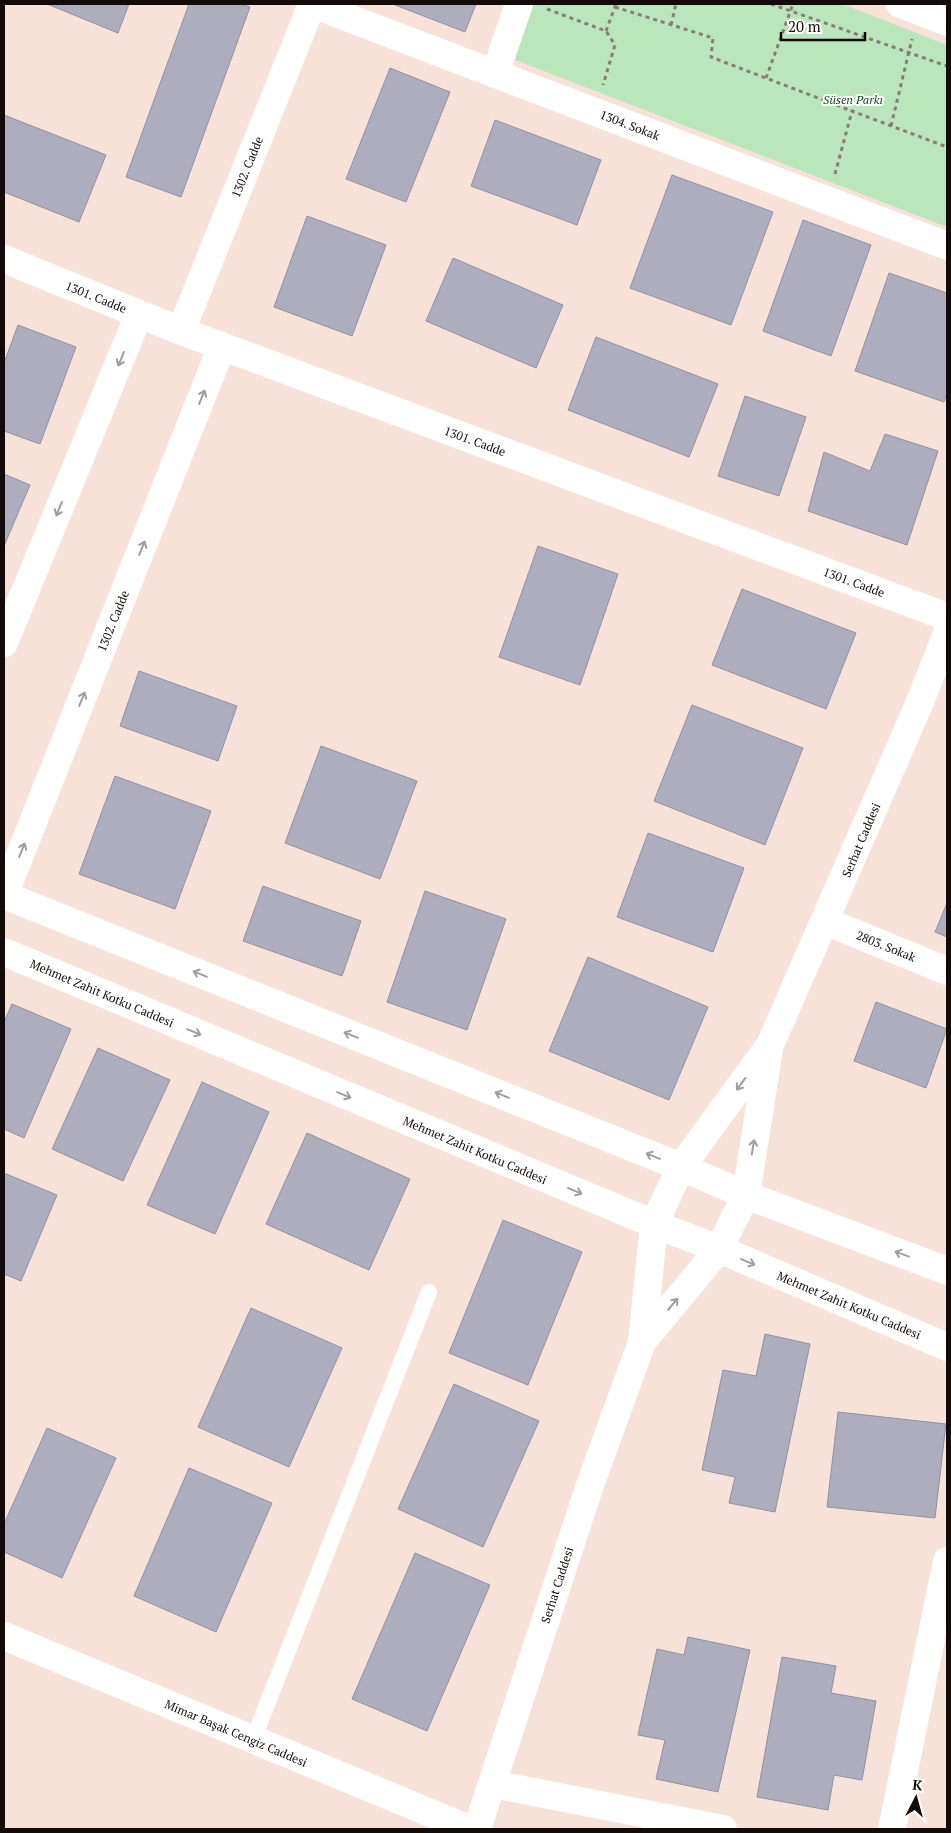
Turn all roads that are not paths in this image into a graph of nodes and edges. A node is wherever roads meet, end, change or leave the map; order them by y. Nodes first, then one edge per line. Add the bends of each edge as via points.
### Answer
1 (312, 4) edge
2 (530, 6) edge
3 (910, 8) edge
4 (947, 22) edge
5 (495, 74) junction
6 (947, 246) edge
7 (4, 259) edge
8 (139, 314) junction
9 (181, 331) junction
10 (222, 346) junction
11 (947, 617) edge
12 (947, 633) edge
13 (4, 644) edge
14 (4, 895) edge
15 (826, 921) junction
16 (4, 952) edge
17 (947, 971) edge
18 (770, 1045) junction
19 (681, 1167) junction
20 (746, 1196) junction
21 (654, 1224) junction
22 (719, 1249) junction
23 (947, 1271) edge
24 (429, 1292) dead end
25 (642, 1342) junction
26 (947, 1347) edge
27 (947, 1561) edge
28 (4, 1636) edge
29 (253, 1740) junction
30 (493, 1784) junction
31 (469, 1829) edge
32 (477, 1829) edge
33 (723, 1829) edge
34 (892, 1829) edge

1 - 5 street, 1304. Sokak
1 - 9 street, 1302. Cadde
2 - 5 street
3 - 4 street
5 - 6 street, 1304. Sokak
7 - 8 street, 1301. Cadde
8 - 9 street, 1301. Cadde
8 -> 13 street
9 - 10 street, 1301. Cadde
10 - 11 street, 1301. Cadde
14 -> 10 street, 1302. Cadde
12 - 15 street, Serhat Caddesi
19 -> 14 street
15 - 17 street, 2803. Sokak
15 - 18 street, Serhat Caddesi
16 -> 21 street, Mehmet Zahit Kotku Caddesi
18 -> 19 street, Serhat Caddesi
20 -> 18 street, Serhat Caddesi
19 - 20 street
19 - 21 street, Serhat Caddesi
20 - 22 street, Serhat Caddesi
23 -> 20 street
21 - 22 street, Mehmet Zahit Kotku Caddesi
21 - 25 street, Serhat Caddesi
25 -> 22 street, Serhat Caddesi
22 -> 26 street, Mehmet Zahit Kotku Caddesi
24 - 29 lane
25 - 30 street, Serhat Caddesi via 590,1485
27 - 34 street
28 - 29 street, Mimar Başak Cengiz Caddesi
29 - 31 street, Mimar Başak Cengiz Caddesi
30 - 32 street, Serhat Caddesi
30 - 33 street

